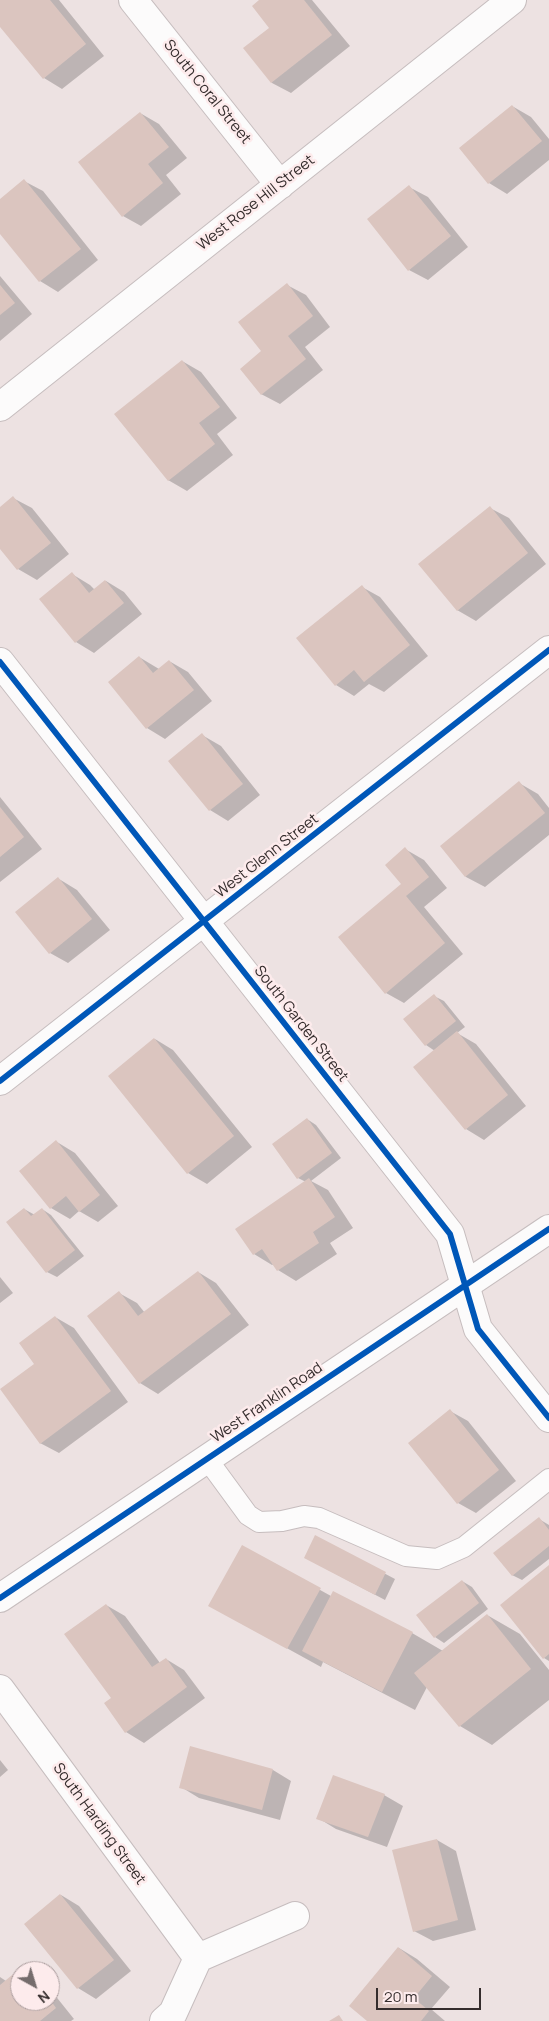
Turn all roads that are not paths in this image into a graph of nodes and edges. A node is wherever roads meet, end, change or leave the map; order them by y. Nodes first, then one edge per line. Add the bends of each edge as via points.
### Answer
1 (133, 0) edge
2 (512, 0) edge
3 (280, 184) junction
4 (0, 407) edge
5 (549, 650) edge
6 (0, 662) edge
7 (204, 921) junction
8 (0, 1081) edge
9 (549, 1230) edge
10 (465, 1285) junction
11 (549, 1418) edge
12 (207, 1459) junction
13 (549, 1479) edge
14 (0, 1598) edge
15 (0, 1689) edge
16 (295, 1916) dead end
17 (198, 1958) junction
18 (164, 2021) edge

1 - 3 street, South Coral Street
2 - 3 street, West Rose Hill Street
3 - 4 street, West Rose Hill Street
5 - 7 street, West Glenn Street
6 - 7 street, South Garden Street
7 - 8 street, West Glenn Street
7 - 10 street, South Garden Street via 450,1234
9 - 10 street, West Franklin Road
10 - 11 street, South Garden Street via 478,1329
10 - 12 street, West Franklin Road
12 - 13 lane via 248,1515 259,1522 304,1516 319,1518 406,1556 437,1559 464,1547
12 - 14 street, West Franklin Road
15 - 17 street, South Harding Street
16 - 17 street
17 - 18 street via 173,2014

